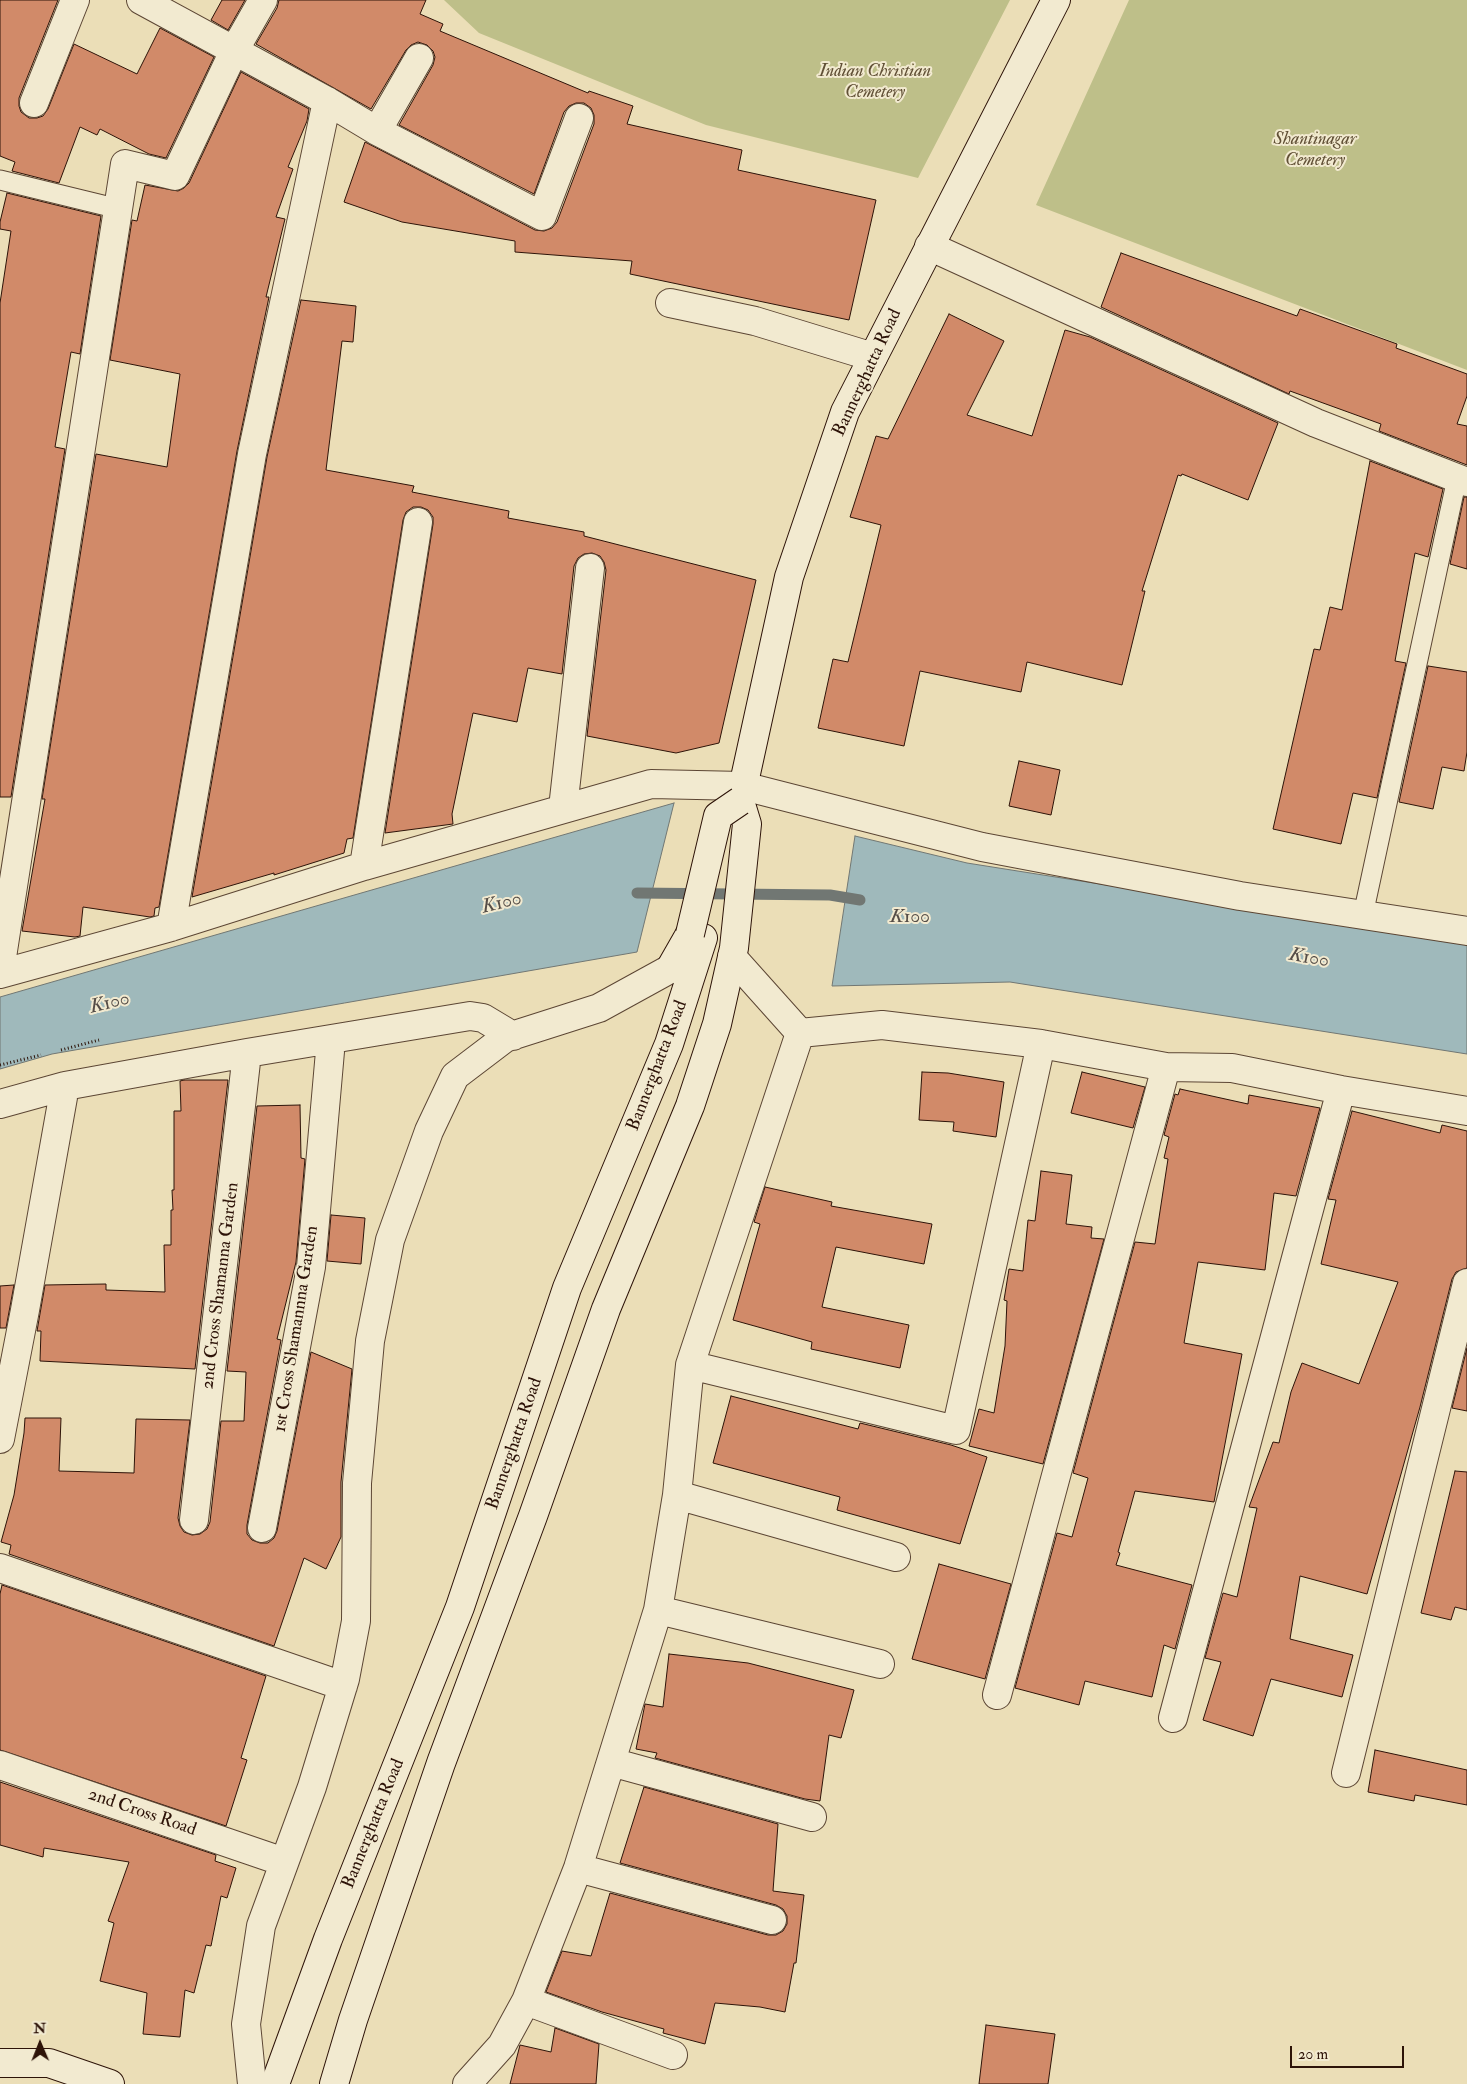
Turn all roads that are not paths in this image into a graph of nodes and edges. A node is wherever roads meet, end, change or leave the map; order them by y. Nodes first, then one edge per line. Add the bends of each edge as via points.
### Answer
1 (75, 0) edge
2 (141, 0) edge
3 (263, 0) edge
4 (1056, 0) edge
5 (234, 51) junction
6 (419, 58) dead end
7 (328, 101) junction
8 (34, 103) dead end
9 (580, 118) dead end
10 (377, 131) junction
11 (0, 180) edge
12 (119, 209) junction
13 (929, 246) junction
14 (670, 302) dead end
15 (873, 357) junction
16 (1462, 480) edge
17 (418, 522) dead end
18 (590, 568) dead end
19 (741, 794) junction
20 (563, 808) junction
21 (364, 866) junction
22 (1363, 915) junction
23 (171, 927) junction
24 (1467, 932) edge
25 (697, 936) junction
26 (733, 953) junction
27 (0, 970) edge
28 (0, 974) edge
29 (800, 1033) junction
30 (513, 1036) junction
31 (331, 1040) junction
32 (1041, 1044) junction
33 (247, 1053) junction
34 (1166, 1067) junction
35 (65, 1086) junction
36 (1341, 1090) junction
37 (0, 1104) edge
38 (1467, 1111) edge
39 (1467, 1283) edge
40 (690, 1364) junction
41 (0, 1439) edge
42 (677, 1495) junction
43 (194, 1520) dead end
44 (262, 1528) dead end
45 (896, 1557) dead end
46 (0, 1568) edge
47 (658, 1610) junction
48 (880, 1664) dead end
49 (343, 1686) junction
50 (997, 1695) dead end
51 (1173, 1718) dead end
52 (611, 1762) junction
53 (0, 1765) edge
54 (1346, 1774) dead end
55 (812, 1817) dead end
56 (284, 1862) junction
57 (578, 1868) junction
58 (772, 1920) dead end
59 (526, 2000) junction
60 (673, 2055) dead end
61 (0, 2063) edge
62 (110, 2084) edge
63 (252, 2084) edge
64 (275, 2084) edge
65 (334, 2084) edge
66 (467, 2084) edge

1 - 8 street
2 - 5 street
3 - 5 street
4 - 13 street, Bannerghatta Road
5 - 7 street
5 - 12 street via 175,176 126,164
6 - 10 street
7 - 10 street
7 - 23 street via 252,454
9 - 10 street via 542,216
11 - 12 lane
12 - 27 street
13 - 15 street, Bannerghatta Road
13 - 16 street via 1316,423
14 - 15 street via 755,321
15 - 19 street, Bannerghatta Road via 845,412 789,577
16 - 22 lane
17 - 21 street
18 - 20 street
19 - 20 street via 651,784
19 - 22 street via 982,847 1240,896
19 - 25 street, Bannerghatta Road, bridge via 718,816
19 - 26 street via 747,824
20 - 21 street
21 - 23 street
22 - 24 street
23 - 28 street
25 - 30 street, Bannerghatta Road via 670,969 599,1008
25 - 64 street, Bannerghatta Road via 670,1044 567,1288 460,1607 328,1939
26 - 29 street
26 - 65 street via 717,1024 690,1106 606,1309 441,1763
29 - 32 street via 882,1025
29 - 40 street
30 - 31 street via 482,1018 470,1016
30 - 49 street via 505,1038 455,1076 429,1131 390,1240 370,1341 357,1483 356,1621
31 - 33 street
31 - 44 street, 1st Cross Shamannna Garden via 311,1267
32 - 34 street
32 - 40 street via 956,1430
33 - 35 street
33 - 43 street, 2nd Cross Shamanna Garden
34 - 36 street via 1232,1068
34 - 50 street
35 - 37 street
35 - 41 street
36 - 38 street
36 - 51 street
39 - 54 street
40 - 42 street
42 - 45 street
42 - 47 street
46 - 49 street
47 - 48 street
47 - 52 street
49 - 56 street
52 - 55 street
52 - 57 street
53 - 56 street, 2nd Cross Road
56 - 63 street via 261,1926 246,2024
57 - 58 street
57 - 59 street
59 - 60 street
59 - 66 street via 502,2045
61 - 62 street via 49,2064

